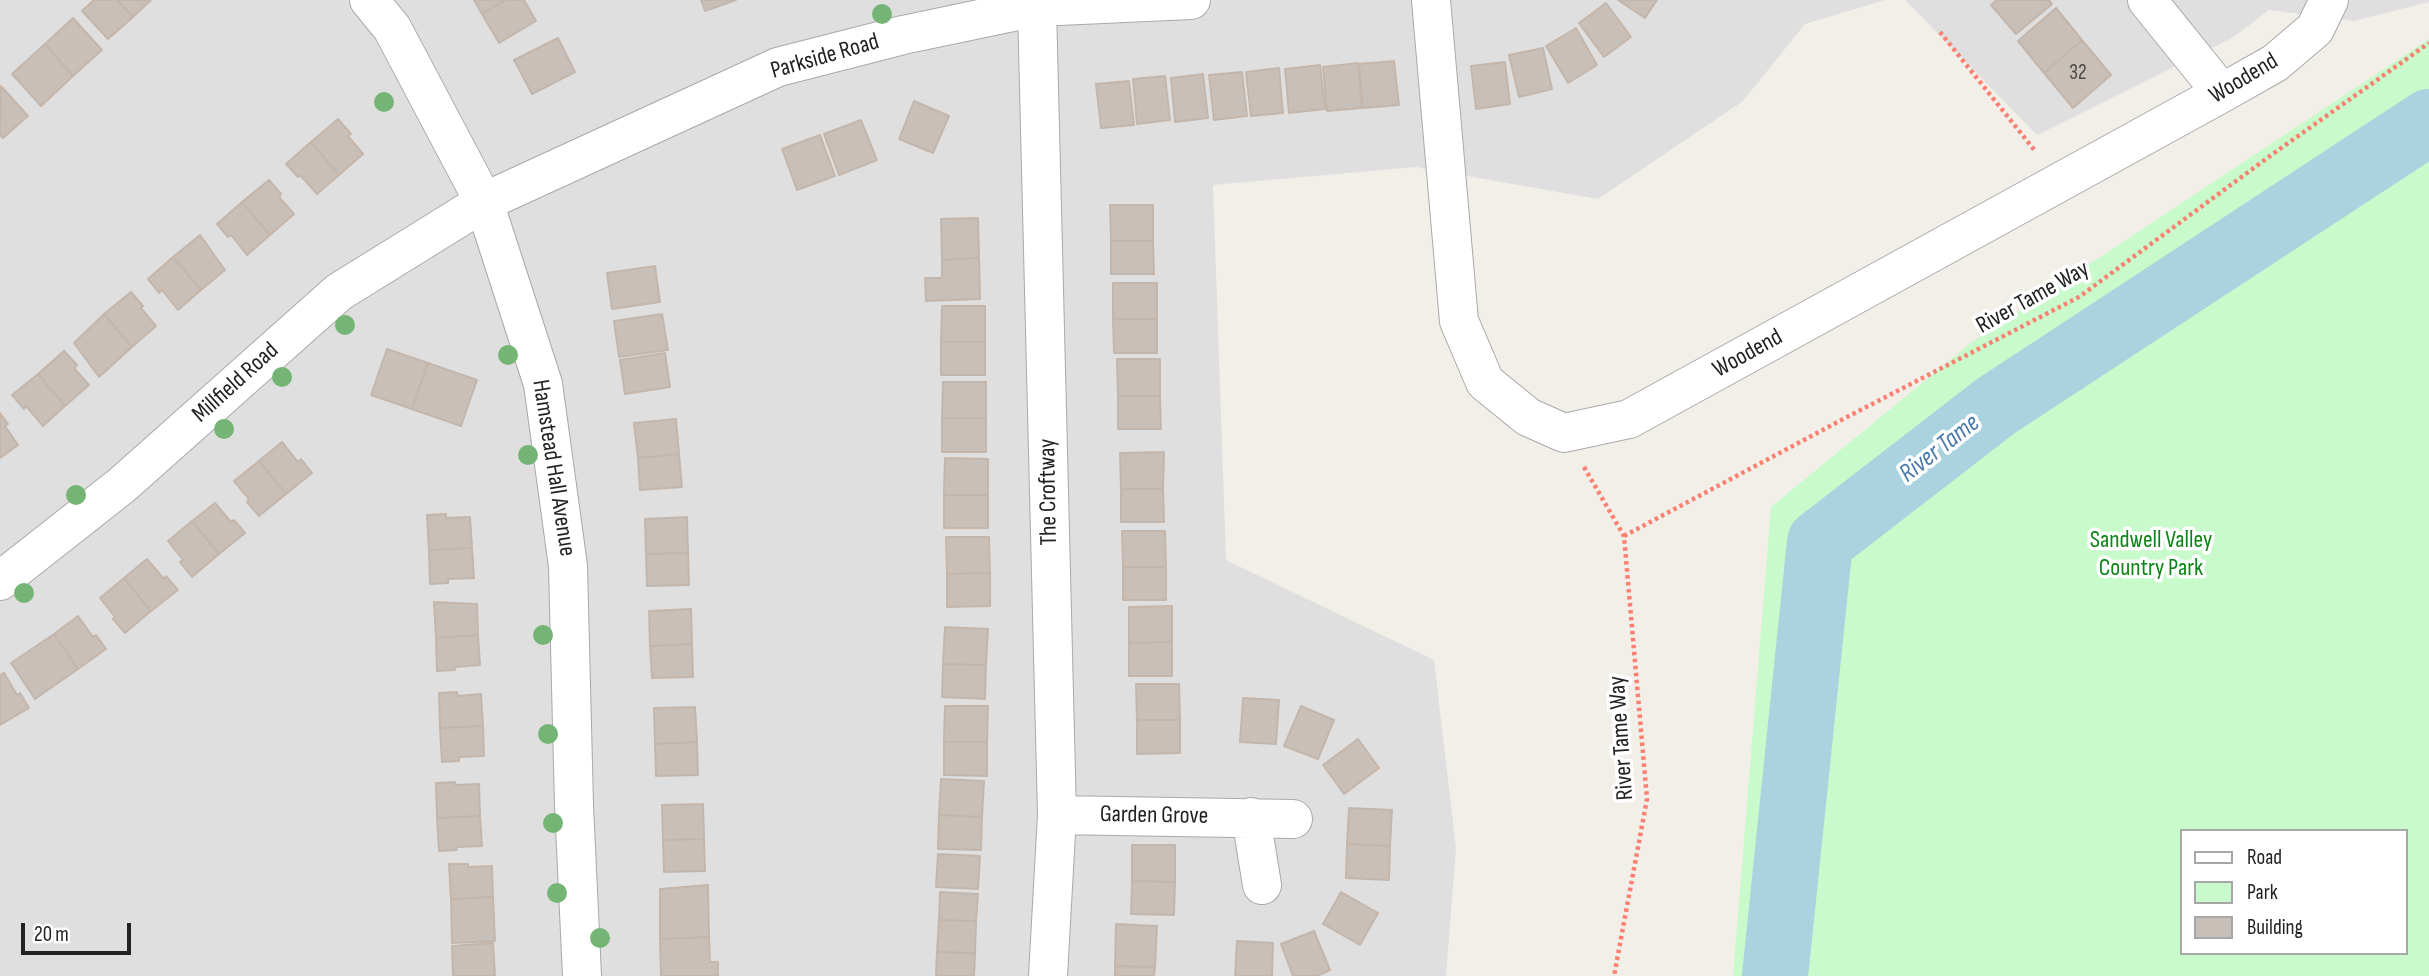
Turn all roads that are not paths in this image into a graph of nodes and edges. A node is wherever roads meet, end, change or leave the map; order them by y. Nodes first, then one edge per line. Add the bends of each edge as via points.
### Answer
1 (369, 0) edge
2 (1191, 0) edge
3 (1431, 0) edge
4 (2147, 0) edge
5 (2329, 0) edge
6 (1037, 7) junction
7 (2222, 93) junction
8 (484, 202) junction
9 (0, 580) edge
10 (1057, 815) junction
11 (1251, 817) junction
12 (1293, 819) dead end
13 (1262, 885) dead end
14 (582, 976) edge
15 (1048, 976) edge

1 - 8 street, Hamstead Hall Avenue via 392,28
2 - 6 street, Parkside Road
3 - 7 street, Woodend via 1459,321 1485,382 1528,417 1564,433 1629,419
4 - 7 street
5 - 7 street, Woodend via 2315,29 2275,62
6 - 8 street, Parkside Road via 778,67
6 - 10 street, The Croftway
8 - 9 street, Millfield Road via 339,292 122,485
8 - 14 street, Hamstead Hall Avenue via 543,384 568,566
10 - 11 street, Garden Grove
10 - 15 street, The Croftway
11 - 12 street, Garden Grove
11 - 13 street

